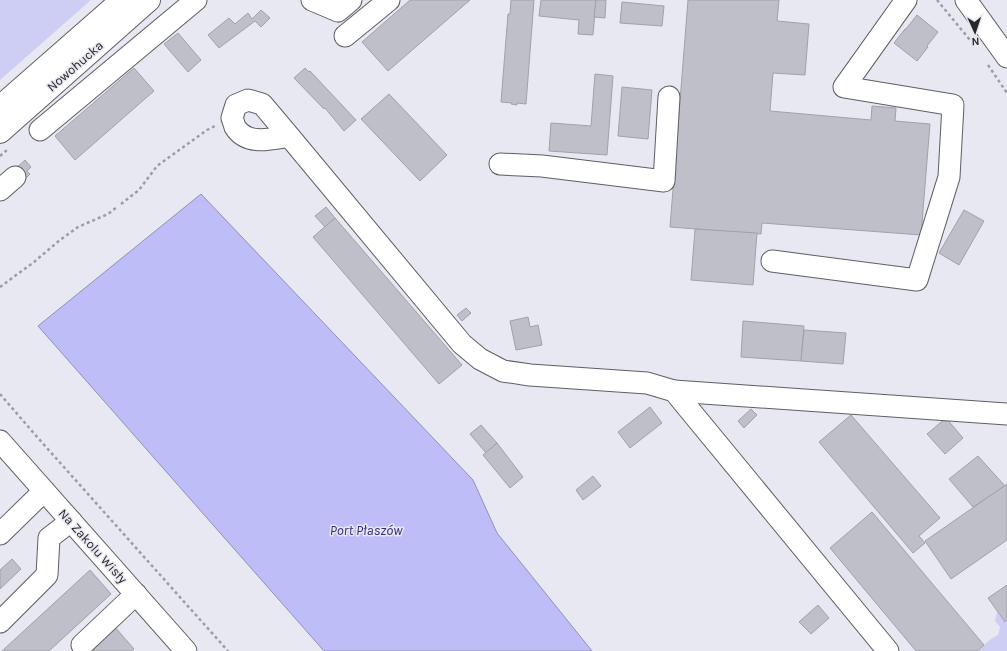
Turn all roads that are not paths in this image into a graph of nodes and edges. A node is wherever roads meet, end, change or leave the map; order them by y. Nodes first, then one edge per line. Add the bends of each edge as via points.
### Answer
1 (122, 0) edge
2 (149, 0) edge
3 (196, 0) edge
4 (312, 0) edge
5 (350, 0) edge
6 (389, 0) edge
7 (906, 0) edge
8 (966, 0) edge
9 (345, 36) dead end
10 (1007, 57) edge
11 (669, 97) dead end
12 (0, 107) edge
13 (40, 130) dead end
14 (0, 132) edge
15 (289, 136) junction
16 (500, 164) dead end
17 (772, 261) dead end
18 (674, 391) junction
19 (1007, 414) edge
20 (0, 441) edge
21 (44, 490) junction
22 (71, 521) junction
23 (0, 534) edge
24 (136, 594) junction
25 (0, 622) edge
26 (82, 645) dead end
27 (186, 651) edge
28 (888, 651) edge

1 - 12 main road, Nowohucka
2 - 14 main road, Nowohucka
3 - 13 street
4 - 5 street via 338,11
6 - 9 street
7 - 17 street via 844,87 953,105 949,177 916,280
8 - 10 street
11 - 16 street via 664,180 542,166
15 - 15 street via 262,104 248,100 236,105 232,118 236,128 246,137 259,140
15 - 18 street via 462,344 480,360 503,371 647,383
18 - 19 street
18 - 28 street
20 - 21 street, Na Zakolu Wisły
21 - 22 street, Na Zakolu Wisły
21 - 23 street
22 - 24 street, Na Zakolu Wisły
22 - 25 street via 49,538 47,575
24 - 26 street
24 - 27 street, Na Zakolu Wisły

